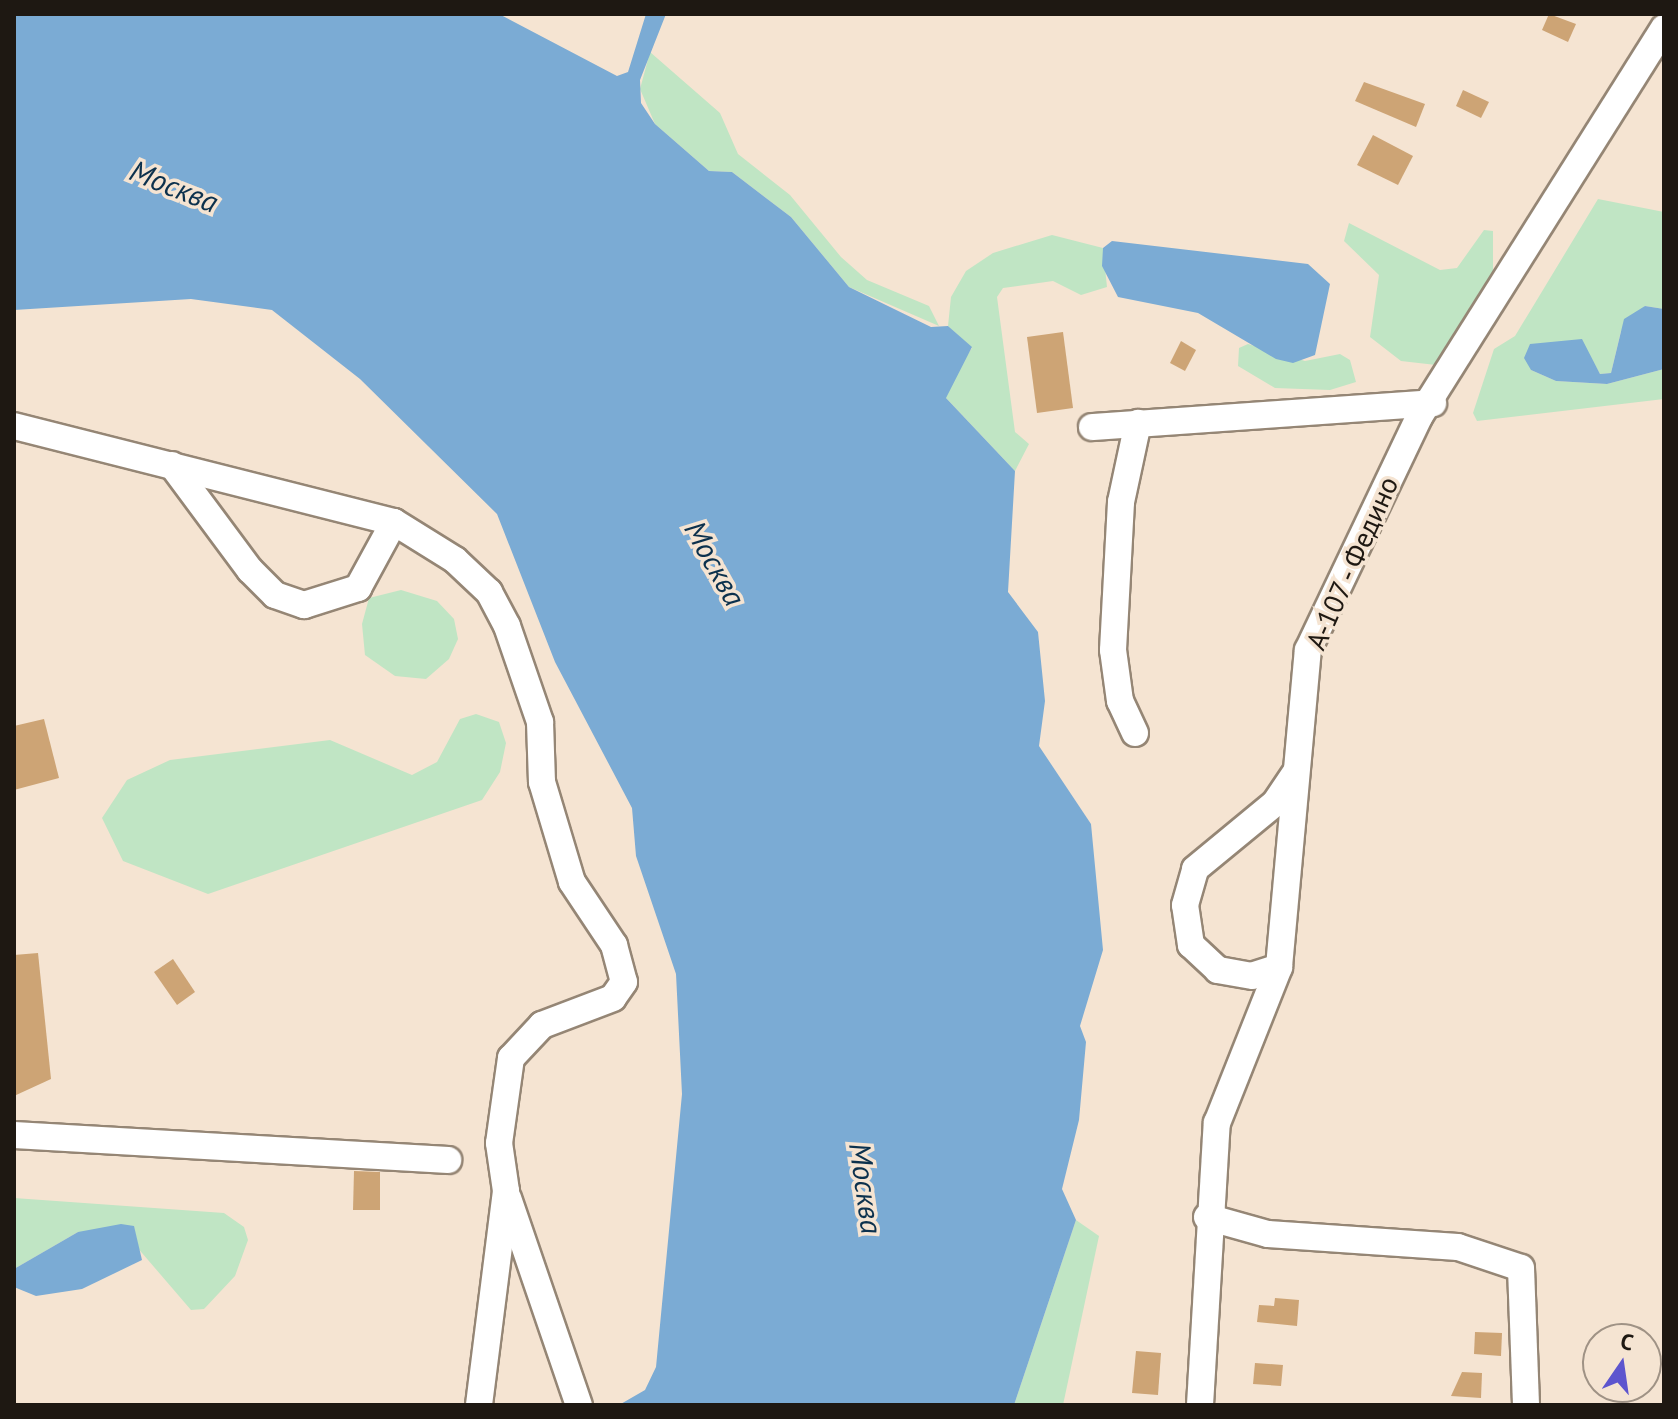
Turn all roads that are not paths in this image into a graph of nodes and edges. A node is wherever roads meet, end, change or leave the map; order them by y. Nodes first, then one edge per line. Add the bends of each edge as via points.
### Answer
1 (1664, 28) edge
2 (1433, 403) junction
3 (1138, 423) junction
4 (14, 426) edge
5 (1092, 427) dead end
6 (172, 465) junction
7 (394, 522) junction
8 (1135, 733) dead end
9 (1298, 769) junction
10 (1279, 967) junction
11 (14, 1135) edge
12 (448, 1160) dead end
13 (506, 1191) junction
14 (1207, 1217) junction
15 (479, 1405) edge
16 (579, 1405) edge
17 (1200, 1405) edge
18 (1526, 1405) edge

1 - 2 street, А-107 - Федино
2 - 3 street
2 - 9 street, А-107 - Федино via 1419,417 1308,650
3 - 5 street
3 - 8 street via 1121,502 1113,650 1120,701
4 - 6 street
6 - 7 street
6 - 7 street via 250,570 275,595 304,605 358,588
7 - 13 street via 455,560 489,592 507,626 540,722 542,782 572,882 624,965 613,998 542,1025 511,1058 499,1143
9 - 10 street, А-107 - Федино
9 - 10 street via 1275,803 1195,869 1185,905 1191,945 1218,970 1252,976
10 - 14 street, А-107 - Федино via 1217,1123
11 - 12 street
13 - 15 street
13 - 16 street
14 - 17 street, А-107 - Федино
14 - 18 street via 1268,1234 1458,1247 1521,1268

